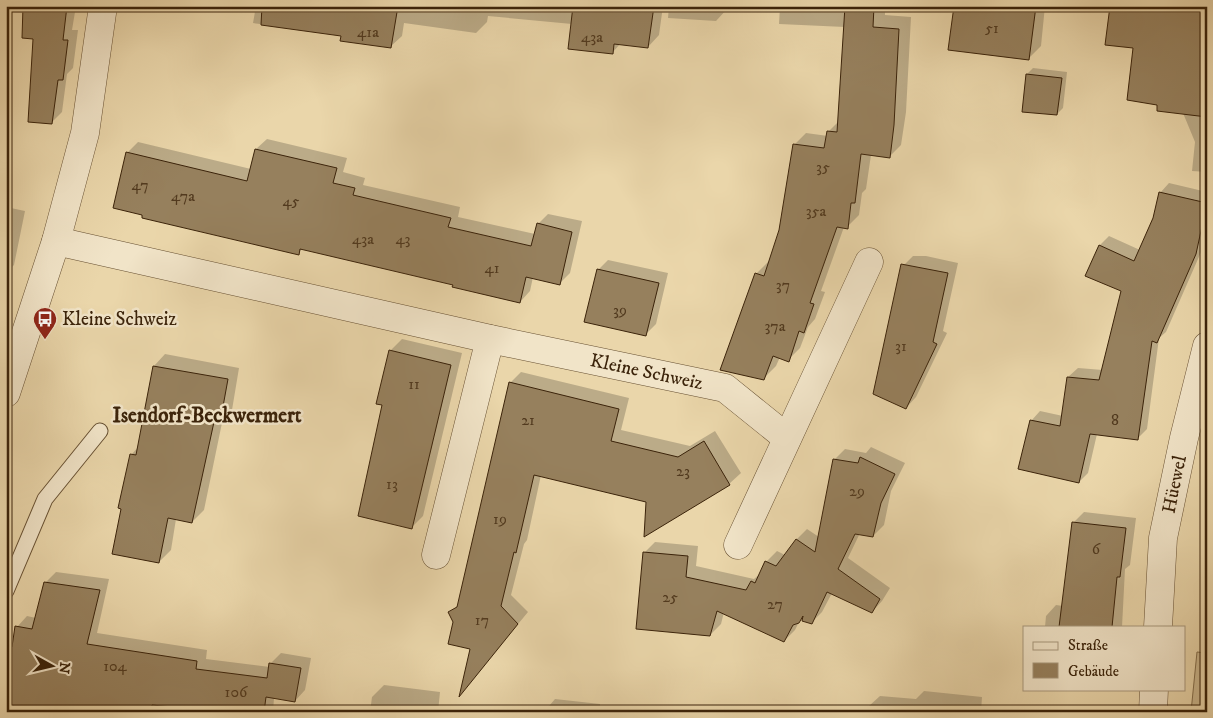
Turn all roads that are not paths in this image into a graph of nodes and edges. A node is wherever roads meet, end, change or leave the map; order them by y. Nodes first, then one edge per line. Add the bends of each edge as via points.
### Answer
1 (103, 6) edge
2 (56, 241) junction
3 (869, 262) dead end
4 (16, 326) edge
5 (490, 339) junction
6 (1207, 346) edge
7 (6, 392) edge
8 (100, 431) dead end
9 (787, 438) junction
10 (738, 545) dead end
11 (436, 555) dead end
12 (6, 591) edge
13 (1158, 626) edge
14 (1154, 690) edge
15 (1153, 712) edge

1 - 2 street via 85,133
2 - 4 street
2 - 5 street, Kleine Schweiz
3 - 9 street
4 - 7 street
5 - 9 street, Kleine Schweiz via 725,388
5 - 11 street
6 - 13 street, Hüewel via 1163,538
8 - 12 lane via 45,499
9 - 10 street
14 - 15 street

